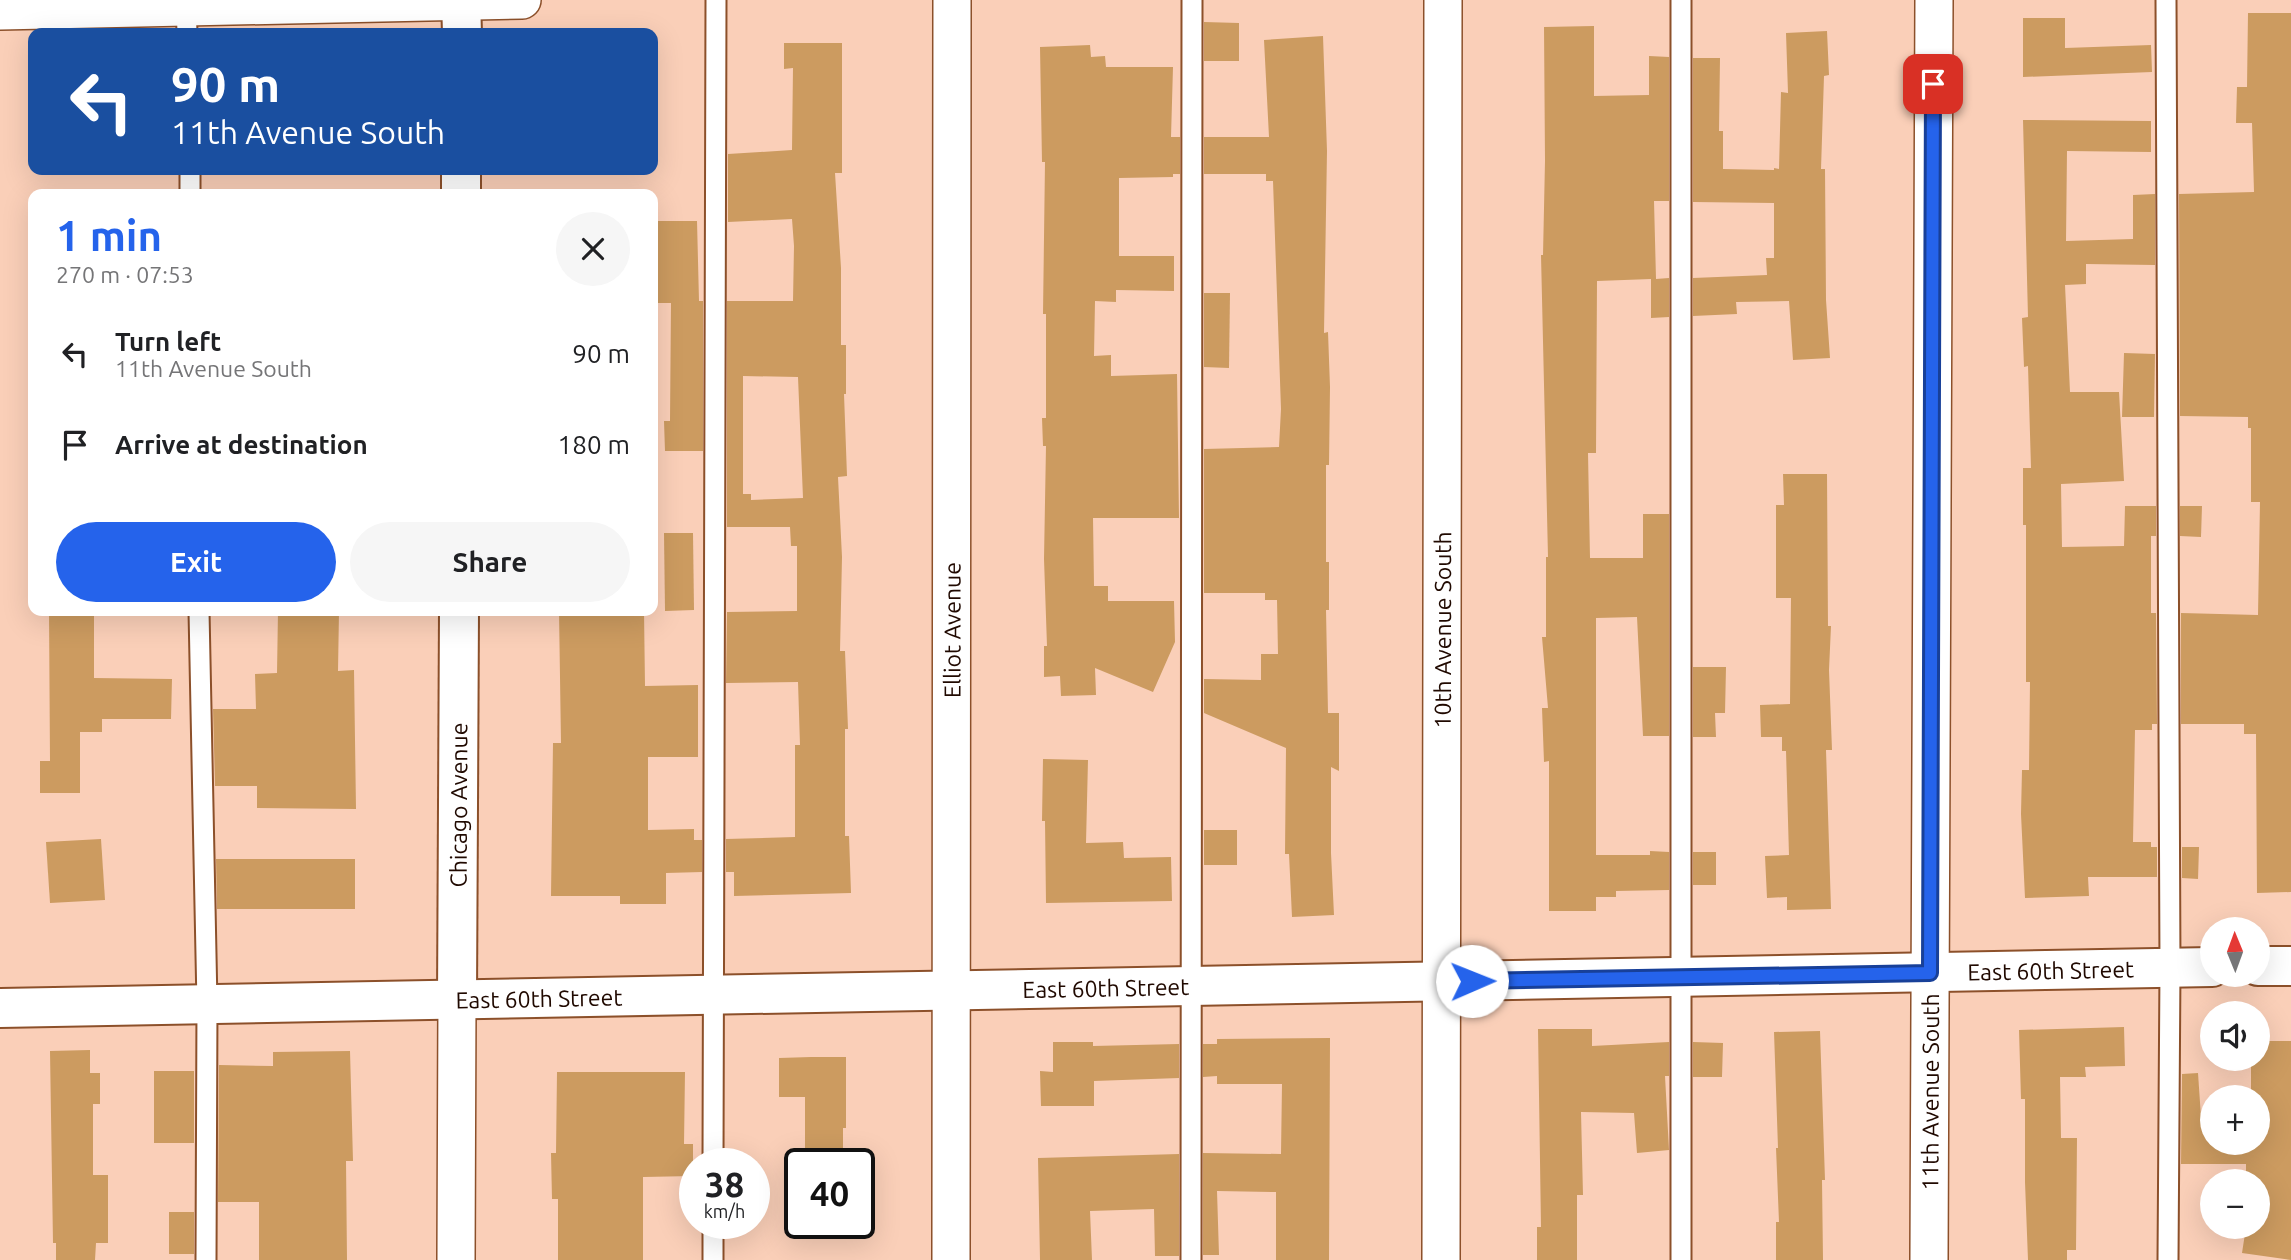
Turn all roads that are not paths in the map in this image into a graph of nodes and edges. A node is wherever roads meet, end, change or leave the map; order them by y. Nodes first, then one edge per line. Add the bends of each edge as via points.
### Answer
1 (461, 0) edge
2 (522, 0) edge
3 (716, 0) edge
4 (952, 0) edge
5 (1192, 0) edge
6 (1443, 0) edge
7 (1681, 0) edge
8 (1934, 0) edge
9 (2166, 0) edge
10 (0, 11) edge
11 (187, 13) edge
12 (462, 28) edge
13 (199, 616) edge
14 (459, 616) edge
15 (2270, 966) edge
16 (2291, 966) edge
17 (2200, 967) edge
18 (2170, 968) junction
19 (1930, 973) junction
20 (1681, 977) junction
21 (1441, 981) junction
22 (1190, 986) junction
23 (951, 990) junction
24 (714, 995) junction
25 (457, 999) junction
26 (207, 1004) junction
27 (0, 1009) edge
28 (713, 1148) edge
29 (713, 1239) edge
30 (206, 1260) edge
31 (456, 1260) edge
32 (713, 1260) edge
33 (951, 1260) edge
34 (1191, 1260) edge
35 (1441, 1260) edge
36 (1681, 1260) edge
37 (1929, 1260) edge
38 (2168, 1260) edge

1 - 2 street
1 - 11 street
1 - 12 street
3 - 24 lane
4 - 23 street, Elliot Avenue
5 - 22 lane
6 - 21 street, 10th Avenue South
7 - 20 lane
8 - 19 street, 11th Avenue South
9 - 18 lane
10 - 11 street
13 - 26 lane
14 - 25 street, Chicago Avenue
15 - 16 street
17 - 18 street, East 60th Street
18 - 19 street, East 60th Street
18 - 38 lane
19 - 20 street, East 60th Street
19 - 37 street, 11th Avenue South
20 - 21 street, East 60th Street
20 - 36 lane
21 - 22 street, East 60th Street
21 - 35 street, 10th Avenue South
22 - 23 street, East 60th Street
22 - 34 lane
23 - 24 street, East 60th Street
23 - 33 street, Elliot Avenue
24 - 25 street, East 60th Street
24 - 28 lane
25 - 26 street, East 60th Street
25 - 31 street
26 - 27 street, East 60th Street
26 - 30 lane
29 - 32 lane

